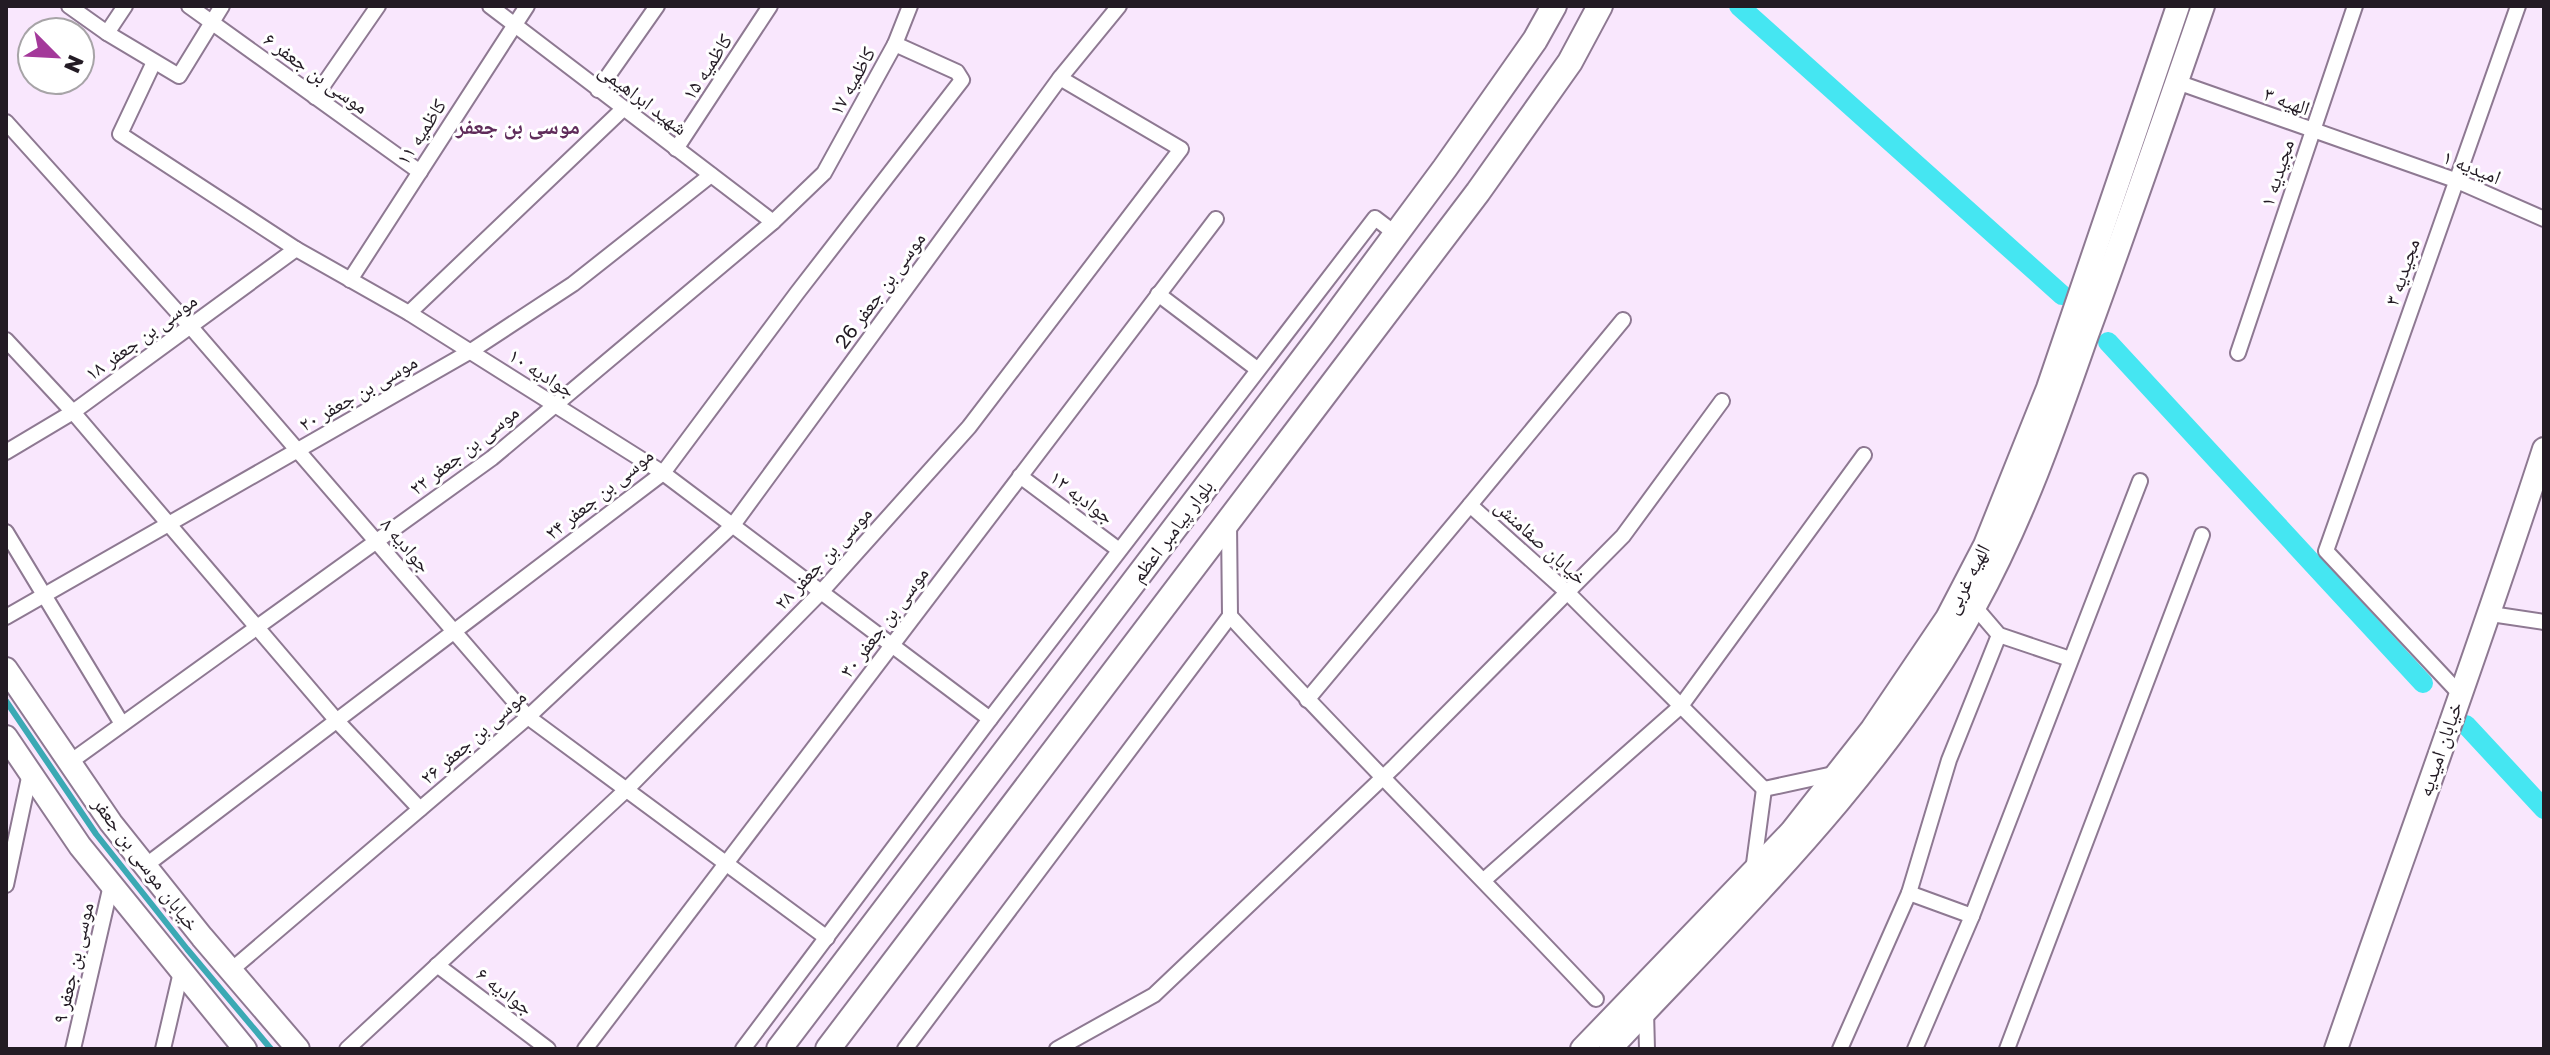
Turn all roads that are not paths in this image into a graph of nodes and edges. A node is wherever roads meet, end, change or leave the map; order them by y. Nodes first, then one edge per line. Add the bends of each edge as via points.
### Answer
1 (69, 6) edge
2 (125, 6) edge
3 (189, 6) edge
4 (222, 6) edge
5 (378, 6) edge
6 (490, 6) edge
7 (527, 6) edge
8 (657, 6) edge
9 (770, 6) edge
10 (910, 6) edge
11 (1119, 6) edge
12 (1554, 6) edge
13 (1600, 6) edge
14 (2178, 6) edge
15 (2203, 6) edge
16 (2355, 6) edge
17 (2518, 6) edge
18 (212, 23) junction
19 (515, 24) junction
20 (107, 33) junction
21 (895, 44) junction
22 (154, 62) junction
23 (1060, 78) junction
24 (2177, 82) junction
25 (598, 90) junction
26 (315, 97) junction
27 (623, 109) junction
28 (6, 122) edge
29 (2312, 131) junction
30 (676, 149) junction
31 (2383, 155) joint
32 (420, 172) junction
33 (824, 173) joint
34 (711, 175) junction
35 (2455, 180) junction
36 (1216, 219) dead end
37 (2544, 219) edge
38 (773, 222) junction
39 (1396, 234) junction
40 (296, 249) junction
41 (350, 280) junction
42 (1158, 294) junction
43 (409, 313) junction
44 (1623, 320) dead end
45 (190, 326) junction
46 (6, 340) edge
47 (471, 351) junction
48 (2238, 353) dead end
49 (1257, 369) junction
50 (1722, 401) dead end
51 (554, 404) junction
52 (73, 412) junction
53 (2544, 449) edge
54 (299, 451) junction
55 (6, 452) edge
56 (1864, 455) dead end
57 (663, 473) junction
58 (1020, 476) junction
59 (2140, 481) dead end
60 (1470, 505) junction
61 (1229, 522) junction
62 (170, 525) junction
63 (733, 525) junction
64 (6, 532) edge
65 (2202, 535) dead end
66 (377, 541) junction
67 (1119, 550) junction
68 (822, 591) junction
69 (1568, 593) junction
70 (45, 597) junction
71 (1975, 607) junction
72 (2491, 614) junction
73 (1230, 616) junction
74 (6, 617) edge
75 (2544, 622) edge
76 (257, 627) junction
77 (455, 631) junction
78 (1999, 635) junction
79 (893, 644) junction
80 (2070, 659) junction
81 (6, 669) edge
82 (2459, 693) junction
83 (1307, 700) junction
84 (1681, 706) junction
85 (528, 717) junction
86 (990, 719) junction
87 (337, 721) junction
88 (122, 724) junction
89 (6, 737) edge
90 (70, 762) junction
91 (30, 773) junction
92 (1838, 773) junction
93 (1384, 776) junction
94 (1764, 789) junction
95 (626, 790) junction
96 (420, 809) junction
97 (725, 864) junction
98 (145, 866) junction
99 (1753, 871) junction
100 (1484, 880) junction
101 (6, 885) edge
102 (111, 885) junction
103 (1909, 893) junction
104 (1972, 916) junction
105 (827, 938) junction
106 (437, 965) junction
107 (230, 971) junction
108 (181, 972) junction
109 (1596, 999) dead end
110 (1646, 1011) junction
111 (73, 1049) edge
112 (163, 1049) edge
113 (245, 1049) edge
114 (298, 1049) edge
115 (347, 1049) edge
116 (548, 1049) edge
117 (585, 1049) edge
118 (743, 1049) edge
119 (779, 1049) edge
120 (828, 1049) edge
121 (905, 1049) edge
122 (1057, 1049) edge
123 (1582, 1049) edge
124 (1610, 1049) edge
125 (1647, 1049) edge
126 (1840, 1049) edge
127 (1915, 1049) edge
128 (2007, 1049) edge
129 (2336, 1049) edge

1 - 20 street
2 - 20 street
3 - 18 street, موسی بن جعفر ۶
4 - 18 street
5 - 26 street
6 - 19 street, شهید ابراهیمی
7 - 19 street, کاظمیه ۱۱
8 - 25 street
9 - 30 street, کاظمیه ۱۵
10 - 21 street, کاظمیه ۱۷
11 - 23 street, موسی بن جعفر 26
12 - 39 main road, بلوار پیامبر اعظم
13 - 61 main road, بلوار پیامبر اعظم via 1570,62 1478,192
14 - 92 street, الهیه غربی via 2048,388 1985,545 1947,618
15 - 24 street, الهیه غربی
16 - 29 street, مجیدیه ۱
17 - 35 street, مجیدیه ۳
18 - 22 street via 179,76
18 - 26 street, موسی بن جعفر ۶
19 - 25 street, شهید ابراهیمی
19 - 32 street, کاظمیه ۱۱
20 - 22 street
21 - 33 street, کاظمیه ۱۷
21 - 57 street, موسی بن جعفر ۲۴ via 957,72 962,80
22 - 40 street, جوادیه ۱۰ via 120,134
23 - 63 street, موسی بن جعفر 26
23 - 68 street, موسی بن جعفر ۲۸ via 1181,149 969,427
24 - 29 street, الهیه ۳
24 - 71 street, الهیه غربی via 2054,428
25 - 27 street, شهید ابراهیمی
26 - 32 street, موسی بن جعفر ۶
27 - 30 street, شهید ابراهیمی
27 - 43 street
28 - 45 street, جوادیه ۸
29 - 31 street, الهیه ۳
29 - 48 street, مجیدیه ۱
30 - 34 street, شهید ابراهیمی
31 - 35 street, امیدیه ۱
32 - 41 street, کاظمیه ۱۱
33 - 38 street, موسی بن جعفر ۲۲
34 - 38 street, شهید ابراهیمی
34 - 47 street, موسی بن جعفر ۲۰ via 573,284
35 - 37 street, امیدیه ۱
35 - 82 street, مجیدیه ۳ via 2326,551
36 - 42 street, موسی بن جعفر ۳۰
38 - 51 street, موسی بن جعفر ۲۲
39 - 49 street via 1375,218
39 - 119 main road, بلوار پیامبر اعظم
40 - 41 street, جوادیه ۱۰
40 - 45 street, موسی بن جعفر ۱۸
41 - 43 street, جوادیه ۱۰
42 - 49 street
42 - 58 street, موسی بن جعفر ۳۰
43 - 47 street, جوادیه ۱۰
44 - 60 street
45 - 52 street, موسی بن جعفر ۱۸
45 - 54 street, جوادیه ۸
46 - 52 street
47 - 51 street, جوادیه ۱۰
47 - 54 street, موسی بن جعفر ۲۰
49 - 67 street
50 - 69 street via 1623,536
51 - 57 street, جوادیه ۱۰
51 - 66 street, موسی بن جعفر ۲۲ via 492,458
52 - 55 street, موسی بن جعفر ۱۸
52 - 62 street
53 - 72 street, خیابان امیدیه
54 - 62 street, موسی بن جعفر ۲۰
54 - 66 street, جوادیه ۸
56 - 84 street
57 - 63 street, جوادیه ۱۰
57 - 77 street, موسی بن جعفر ۲۴
58 - 67 street, جوادیه ۱۲
58 - 79 street, موسی بن جعفر ۳۰
59 - 80 street
60 - 69 street, خیابان صفامنش
60 - 83 street, خیابان صفامنش
61 - 73 street
61 - 120 main road, بلوار پیامبر اعظم
62 - 70 street, موسی بن جعفر ۲۰
62 - 76 street
63 - 68 street, جوادیه ۱۰
63 - 85 street, موسی بن جعفر ۲۶
64 - 70 street
65 - 128 street
66 - 76 street, موسی بن جعفر ۲۲
66 - 77 street, جوادیه ۸
67 - 86 street
68 - 79 street, جوادیه ۱۰
68 - 95 street, موسی بن جعفر ۲۸
69 - 84 street, خیابان صفامنش
69 - 93 street
70 - 74 street, موسی بن جعفر ۲۰
70 - 88 street
71 - 78 street
71 - 110 street, الهیه غربی via 1928,683 1853,784
72 - 75 street
72 - 82 street, خیابان امیدیه
73 - 83 street
73 - 121 street
76 - 87 street
76 - 88 street, موسی بن جعفر ۲۲
77 - 85 street, جوادیه ۸
77 - 87 street, موسی بن جعفر ۲۴
78 - 80 street
78 - 103 street via 1949,760
79 - 86 street, جوادیه ۱۰
79 - 97 street, موسی بن جعفر ۳۰
80 - 104 street
81 - 90 street, خیابان موسی بن جعفر
82 - 129 street, خیابان امیدیه
83 - 93 street
84 - 94 street, خیابان صفامنش
84 - 100 street
85 - 95 street, جوادیه ۸
85 - 96 street, موسی بن جعفر ۲۶
86 - 105 street
87 - 96 street
87 - 98 street, موسی بن جعفر ۲۴
88 - 90 street, موسی بن جعفر ۲۲
89 - 91 street, خیابان موسی بن جعفر
90 - 98 street, خیابان موسی بن جعفر
91 - 101 street
91 - 102 street, خیابان موسی بن جعفر
92 - 94 street
92 - 99 street, الهیه غربی
93 - 100 street
93 - 122 street via 1154,995
94 - 99 street
95 - 97 street, جوادیه ۸
95 - 106 street, موسی بن جعفر ۲۸
96 - 107 street, موسی بن جعفر ۲۶
97 - 105 street, جوادیه ۸
97 - 117 street, موسی بن جعفر ۳۰
98 - 107 street, خیابان موسی بن جعفر
99 - 123 street, الهیه غربی
100 - 109 street
102 - 108 street, خیابان موسی بن جعفر
102 - 111 street, موسی بن جعفر ۹
103 - 104 street
103 - 126 street
104 - 127 street
105 - 118 street
106 - 115 street, موسی بن جعفر ۲۸
106 - 116 street, جوادیه ۶
107 - 114 street, خیابان موسی بن جعفر
108 - 112 street
108 - 113 street, خیابان موسی بن جعفر
110 - 124 street, الهیه غربی
110 - 125 street

